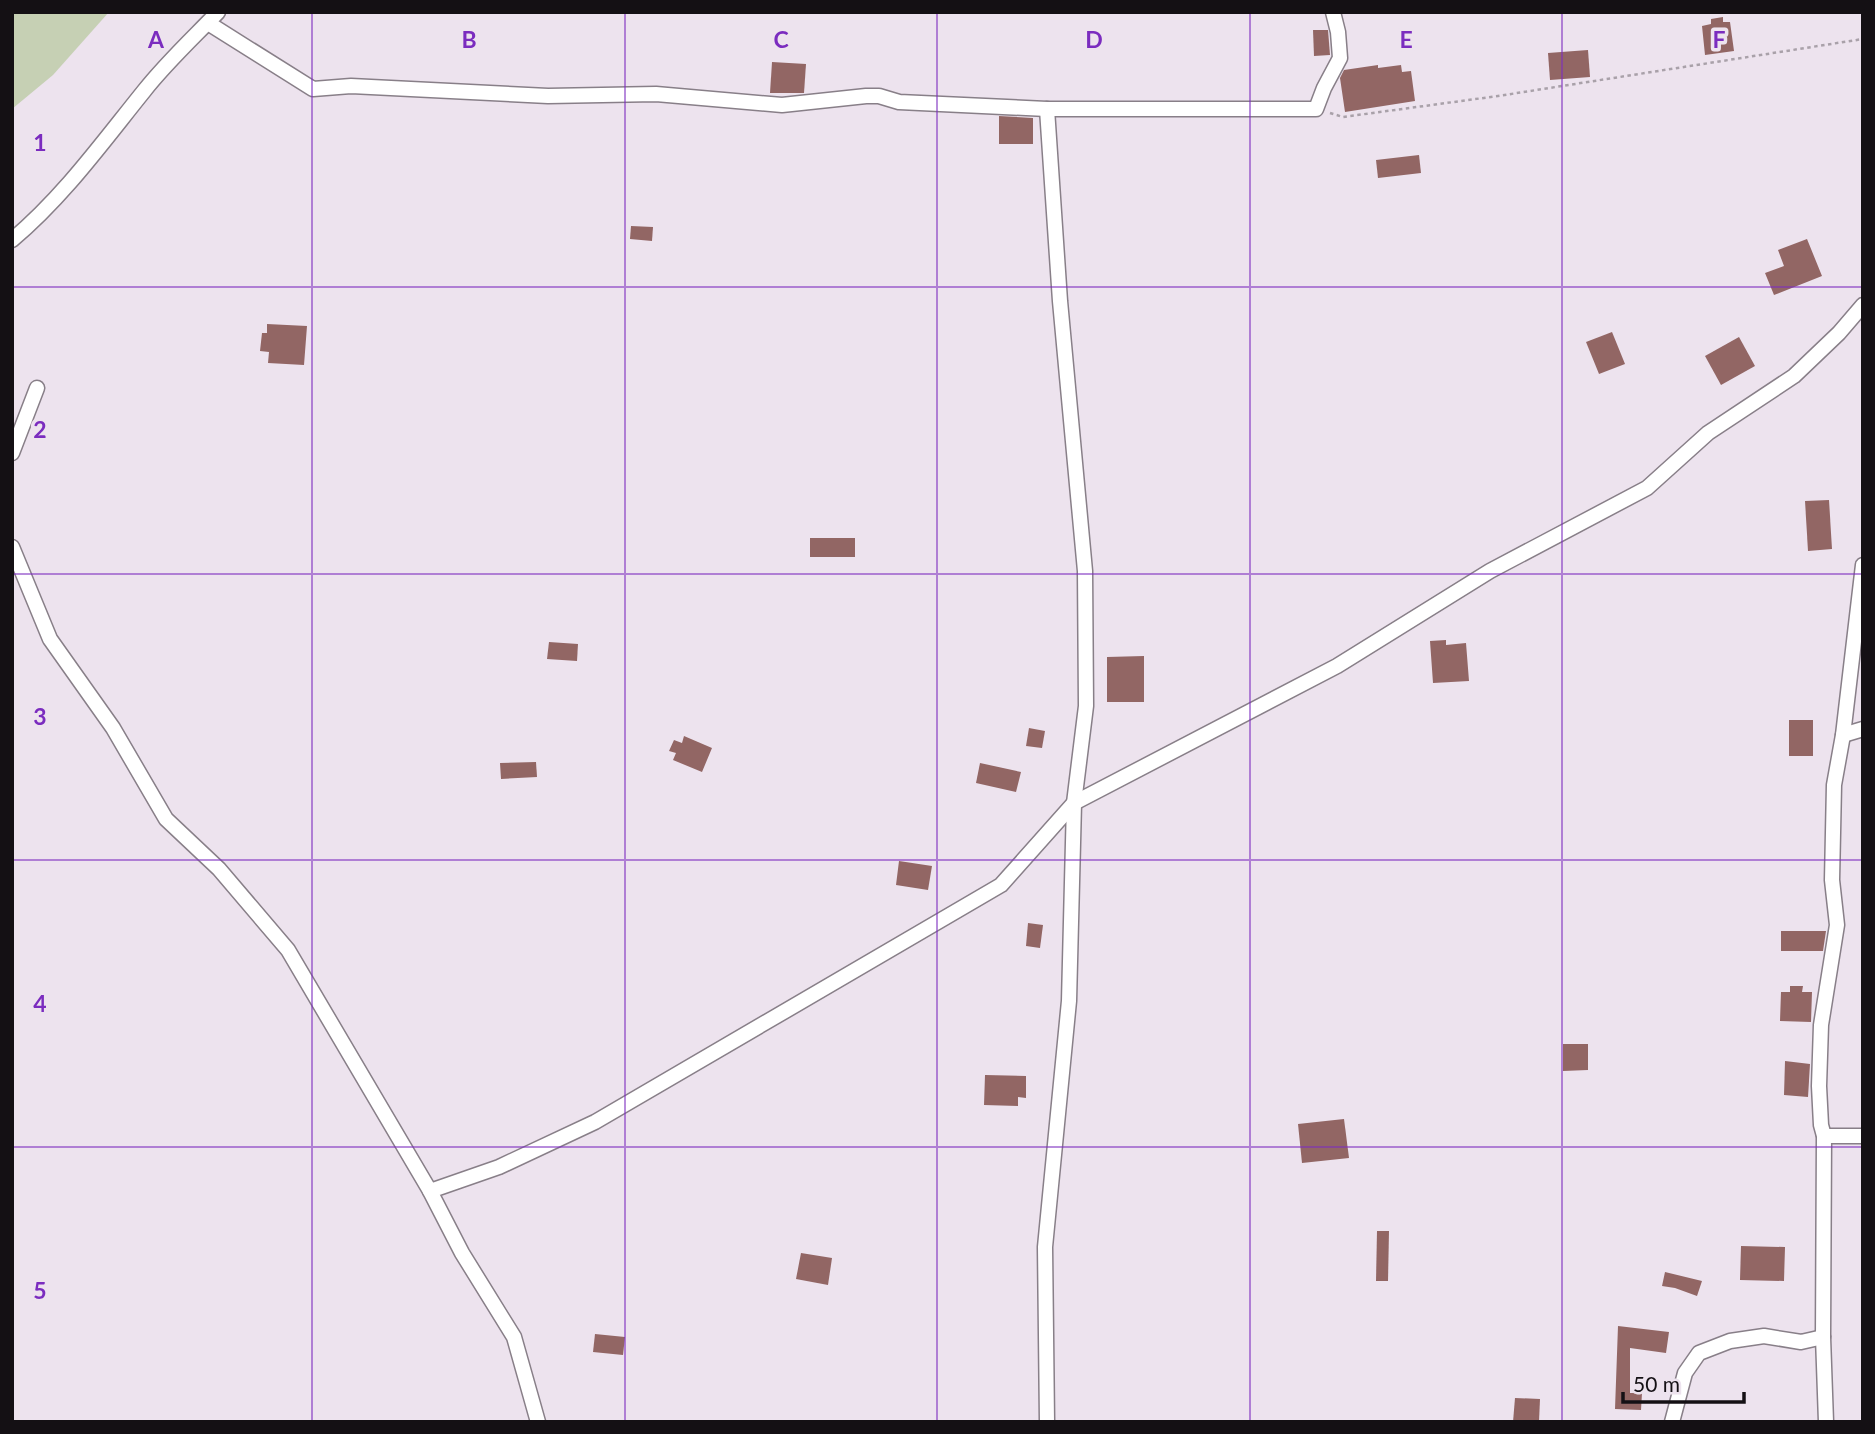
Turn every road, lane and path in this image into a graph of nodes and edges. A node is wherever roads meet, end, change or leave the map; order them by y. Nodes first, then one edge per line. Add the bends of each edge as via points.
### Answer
1 (1333, 12) edge
2 (213, 18) edge
3 (1863, 39) edge
4 (1047, 109) junction
5 (1316, 109) junction
6 (12, 240) edge
7 (1863, 305) edge
8 (37, 388) dead end
9 (12, 453) edge
10 (12, 547) edge
11 (1863, 565) edge
12 (1863, 729) edge
13 (1843, 735) junction
14 (1074, 803) junction
15 (1824, 1136) junction
16 (1863, 1136) edge
17 (430, 1191) junction
18 (1824, 1337) junction
19 (538, 1422) edge
20 (1046, 1422) edge
21 (1672, 1422) edge
22 (1826, 1422) edge

1 - 5 street via 1340,58
2 - 4 street via 313,89 351,86 548,96 656,94 782,104 879,96 899,102
2 - 6 street via 146,88 83,170
3 - 5 path via 1343,117
4 - 5 street
4 - 14 street via 1085,571 1086,706
7 - 14 street via 1794,376 1708,433 1647,488 1490,571 1337,666
8 - 9 street
10 - 17 street via 50,639 113,729 166,819 219,869 288,950
11 - 13 street
12 - 13 street
13 - 15 street via 1834,785 1832,880 1837,925 1821,1025 1819,1086
14 - 17 street via 1001,884 595,1122 499,1167
14 - 20 street via 1069,1001 1045,1247
15 - 16 street
15 - 18 street
17 - 19 street via 514,1337
18 - 21 street via 1801,1342 1764,1336 1730,1341 1699,1353 1685,1373
18 - 22 street

